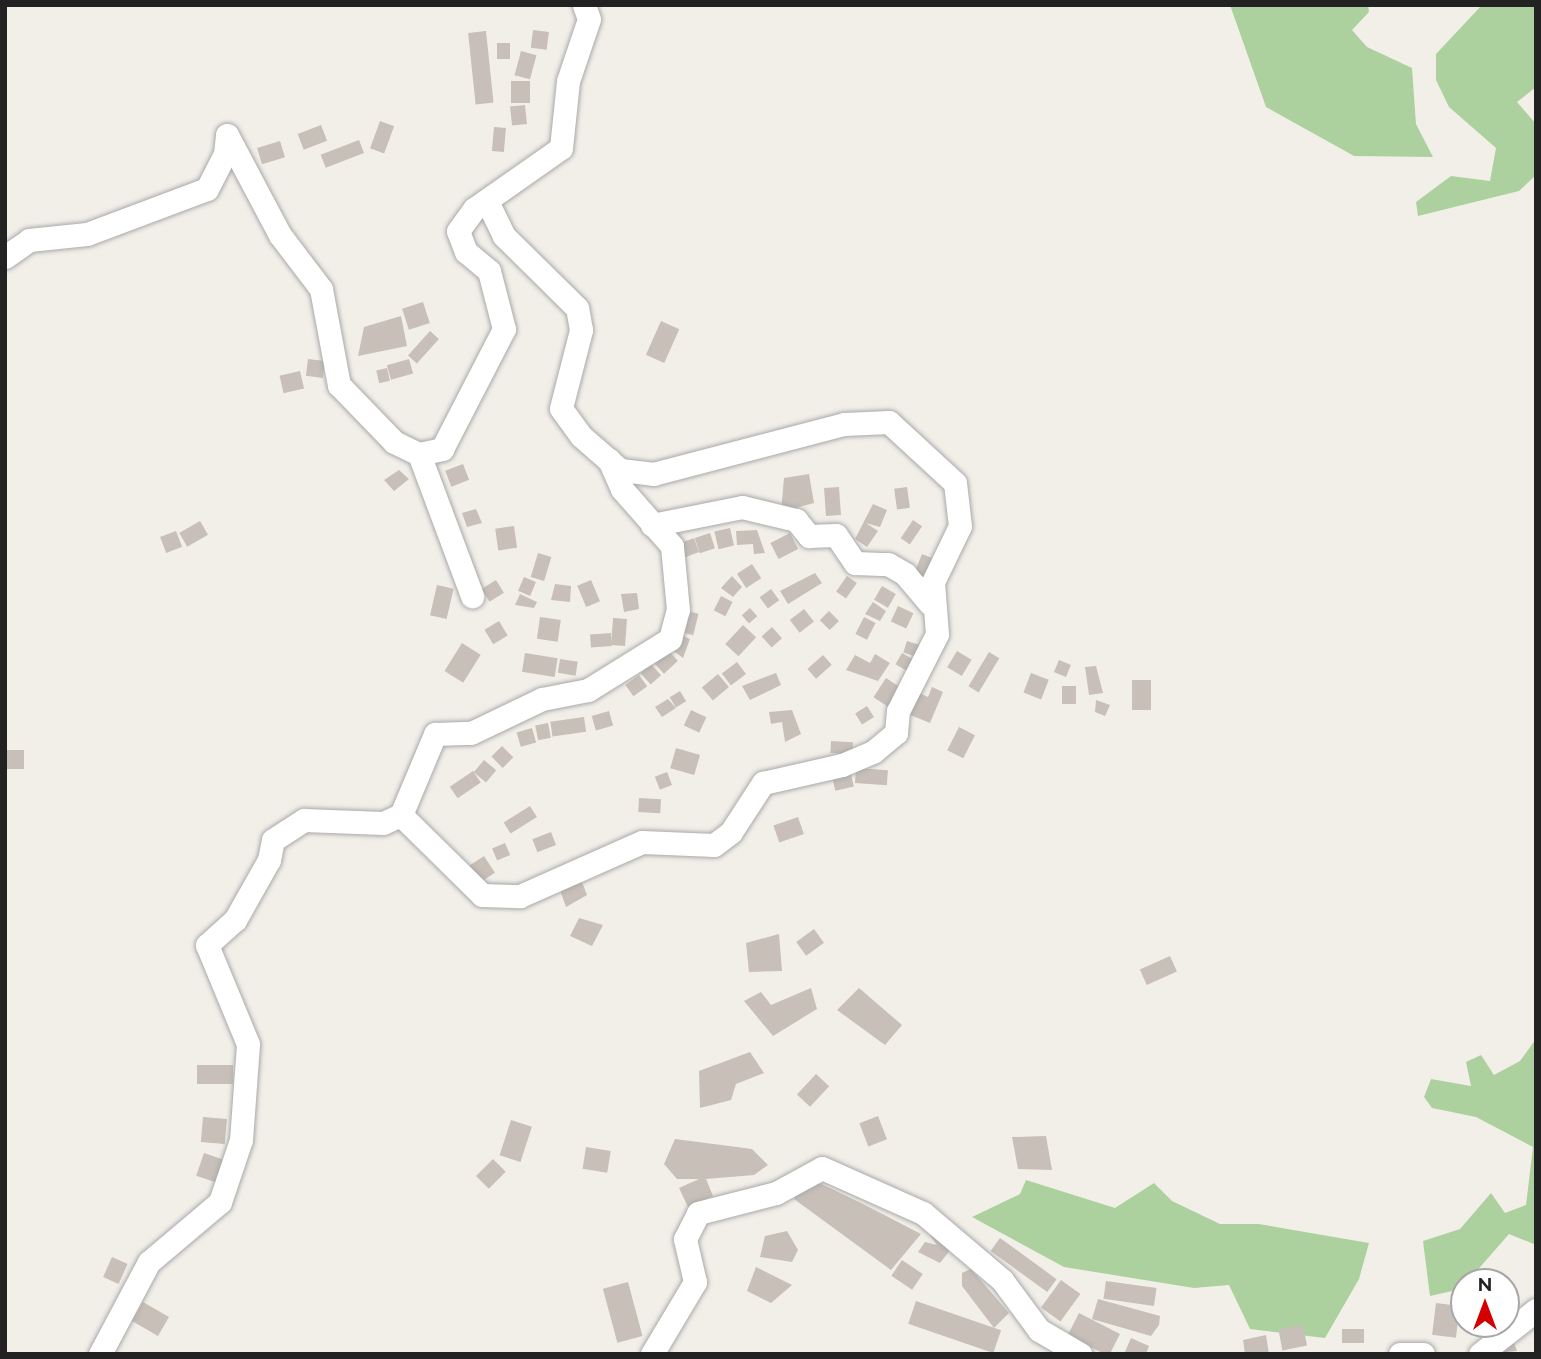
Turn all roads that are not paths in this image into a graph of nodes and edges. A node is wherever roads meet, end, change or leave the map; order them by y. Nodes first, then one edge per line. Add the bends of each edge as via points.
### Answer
1 (584, 5) edge
2 (487, 201) junction
3 (5, 257) edge
4 (419, 454) junction
5 (609, 460) junction
6 (652, 525) junction
7 (472, 596) dead end
8 (930, 604) dead end
9 (401, 815) junction
10 (1536, 1310) edge
11 (100, 1354) edge
12 (652, 1354) edge
13 (1080, 1354) edge
14 (1400, 1354) edge
15 (1423, 1354) edge
16 (1479, 1354) edge

1 - 2 street via 589,19 568,81 561,148
2 - 4 street via 458,231 466,252 489,271 504,329 442,449
2 - 5 street via 504,236 577,308 581,330 561,408
3 - 4 street via 29,240 87,234 207,189 225,154 227,135 280,235 321,289 339,385 394,442
4 - 7 street
5 - 6 street via 622,489
5 - 9 street via 620,470 654,474 844,424 890,422 955,483 960,526 933,582 937,634 898,711 895,733 873,752 842,765 763,783 731,832 714,845 642,842 520,896 482,895
6 - 8 street via 669,527 743,507 796,520 809,536 836,535 855,563 888,564 905,574
6 - 9 street via 672,545 678,610 670,639 588,690 542,699 471,733 435,734
9 - 11 street via 383,823 304,820 286,827 272,840 269,860 235,920 207,945 248,1044 241,1140 220,1202 149,1262
10 - 16 street
12 - 13 street via 695,1282 685,1239 698,1213 776,1194 822,1168 923,1213 1002,1280 1039,1330
14 - 15 street

